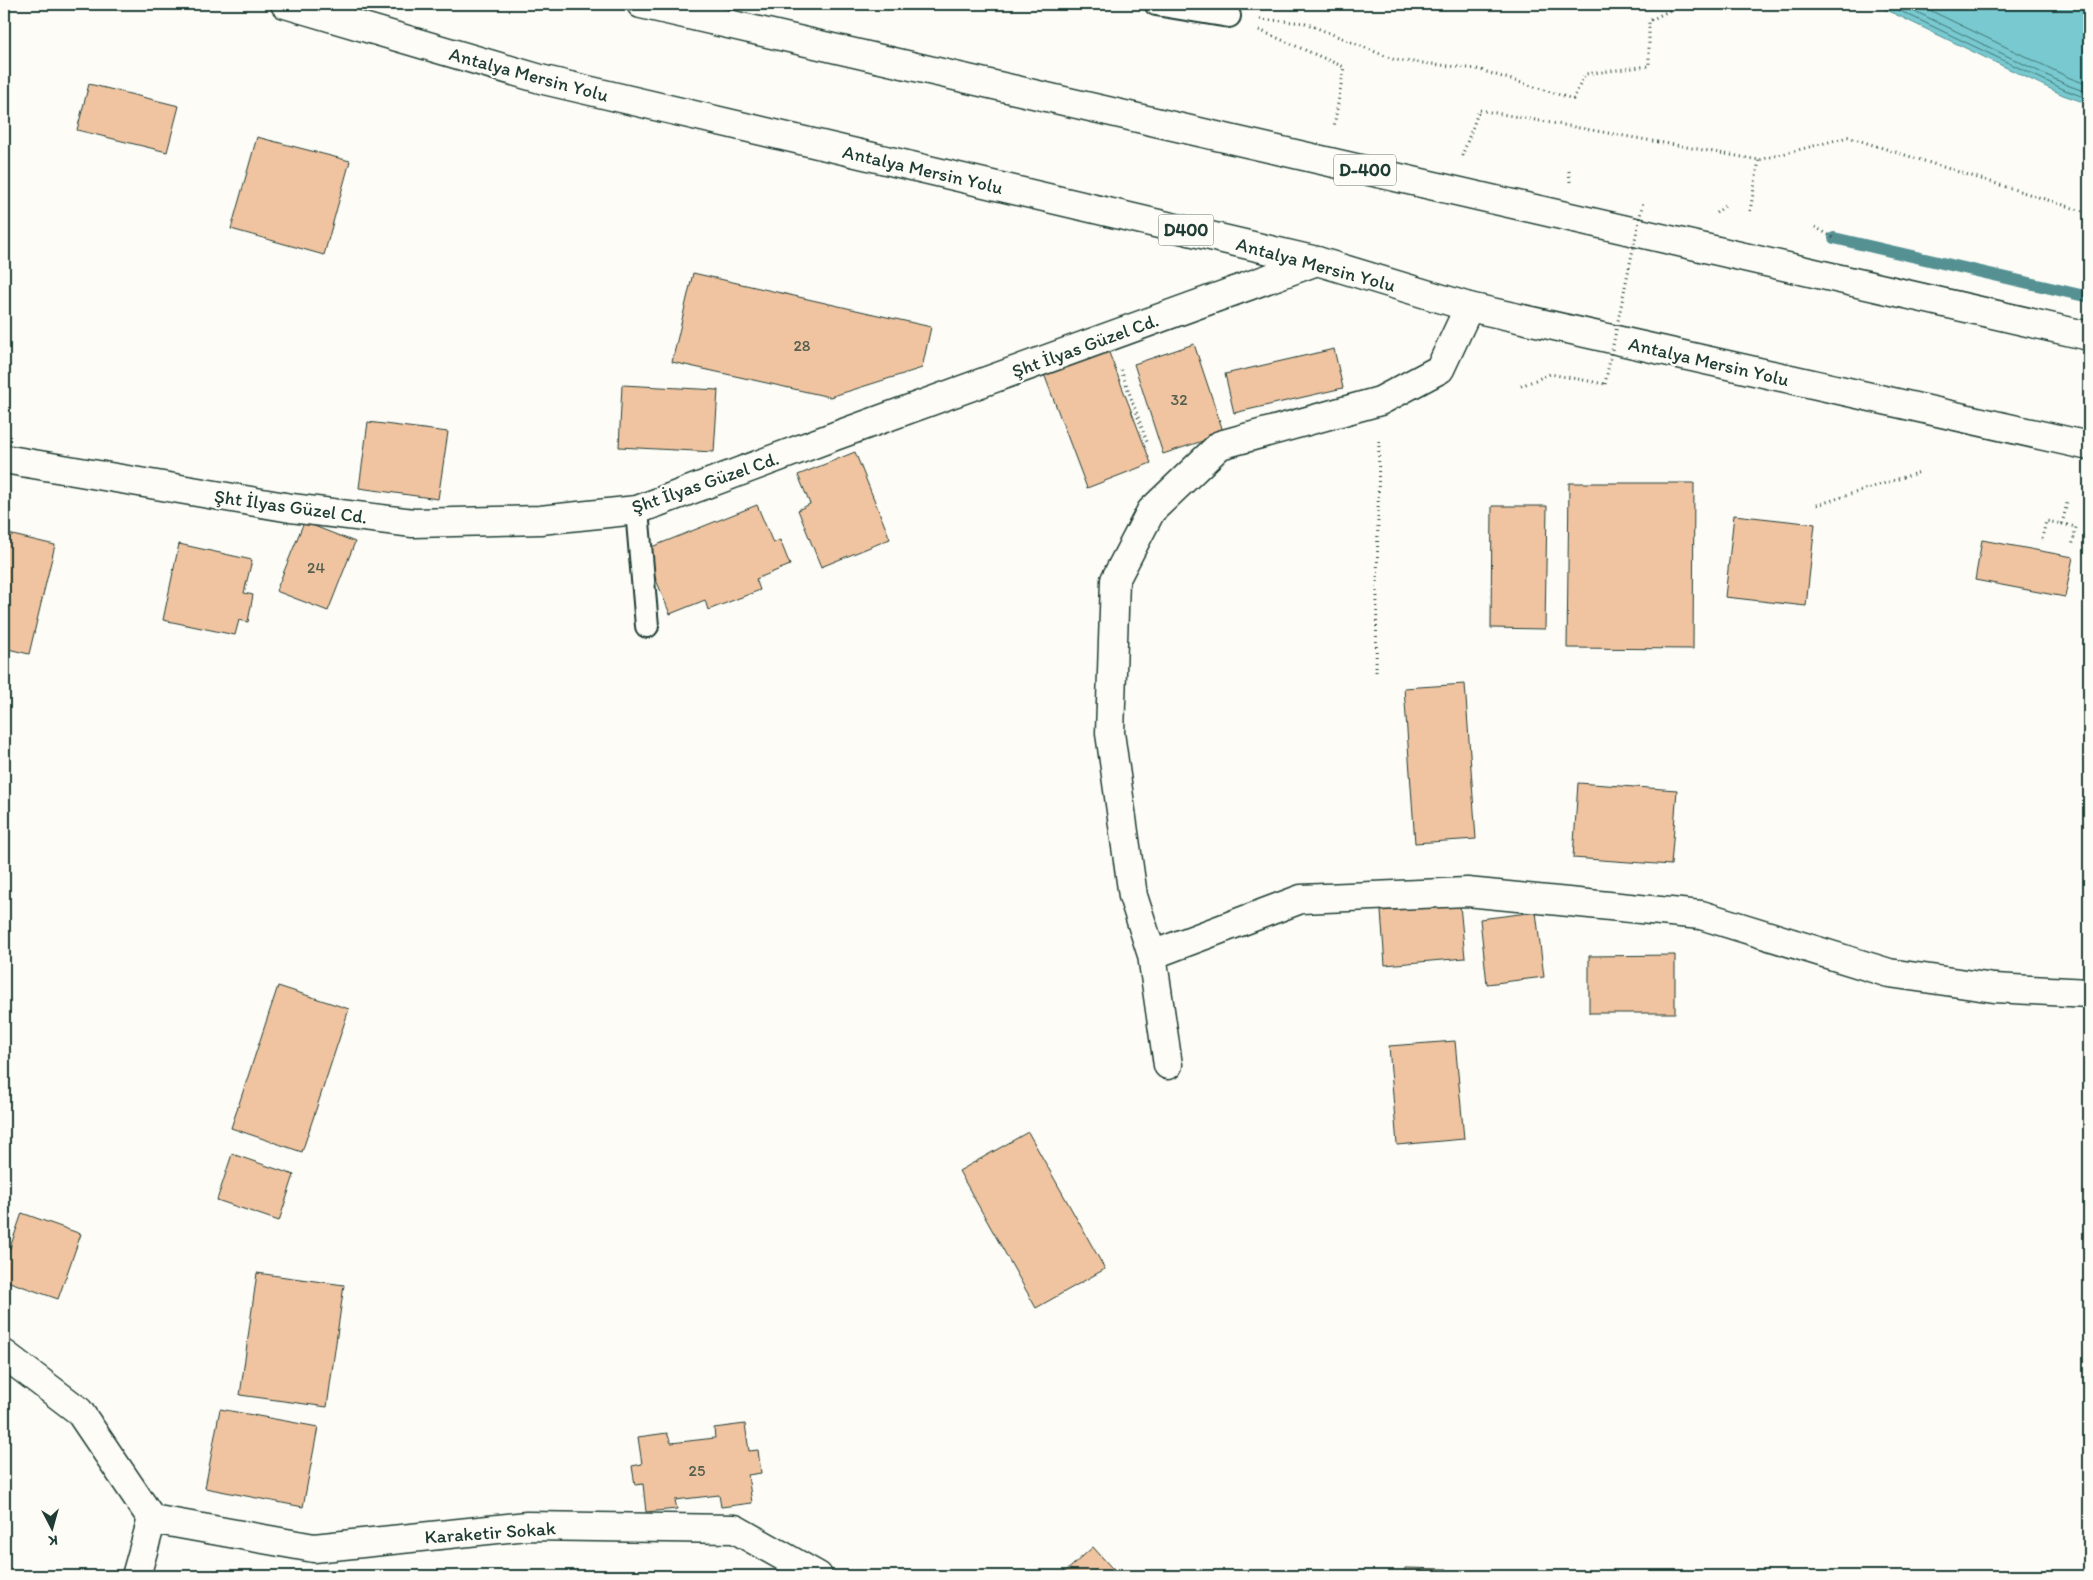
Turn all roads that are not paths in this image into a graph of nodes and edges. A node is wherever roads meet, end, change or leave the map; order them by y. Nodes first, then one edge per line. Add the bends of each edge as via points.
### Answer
1 (284, 4) edge
2 (641, 4) edge
3 (1156, 4) edge
4 (1229, 16) road end
5 (1317, 261) junction
6 (1469, 307) junction
7 (2089, 336) edge
8 (2089, 446) edge
9 (4, 459) edge
10 (637, 510) junction
11 (647, 626) dead end
12 (1152, 955) junction
13 (2089, 993) edge
14 (1168, 1065) dead end
15 (4, 1354) edge
16 (152, 1519) junction
17 (136, 1576) edge
18 (818, 1576) edge

1 - 5 main road, Antalya Mersin Yolu / D400 via 544,80
2 - 7 main road, D-400
3 - 4 lane
5 - 6 main road, Antalya Mersin Yolu / D400
5 - 10 main road, Şht İlyas Güzel Cd.
6 - 8 main road, Antalya Mersin Yolu / D400
6 - 12 main road via 1440,368 1431,373 1380,401 1220,445 1151,511 1115,580 1110,733 1133,896
9 - 10 main road, Şht İlyas Güzel Cd. via 291,508 413,523 540,520
10 - 11 lane
12 - 13 main road via 1301,899 1467,892 1701,915 1889,973 1994,988
12 - 14 main road
15 - 16 main road via 78,1411
16 - 17 main road
16 - 18 main road, Karaketir Sokak via 314,1548 527,1526 735,1530

